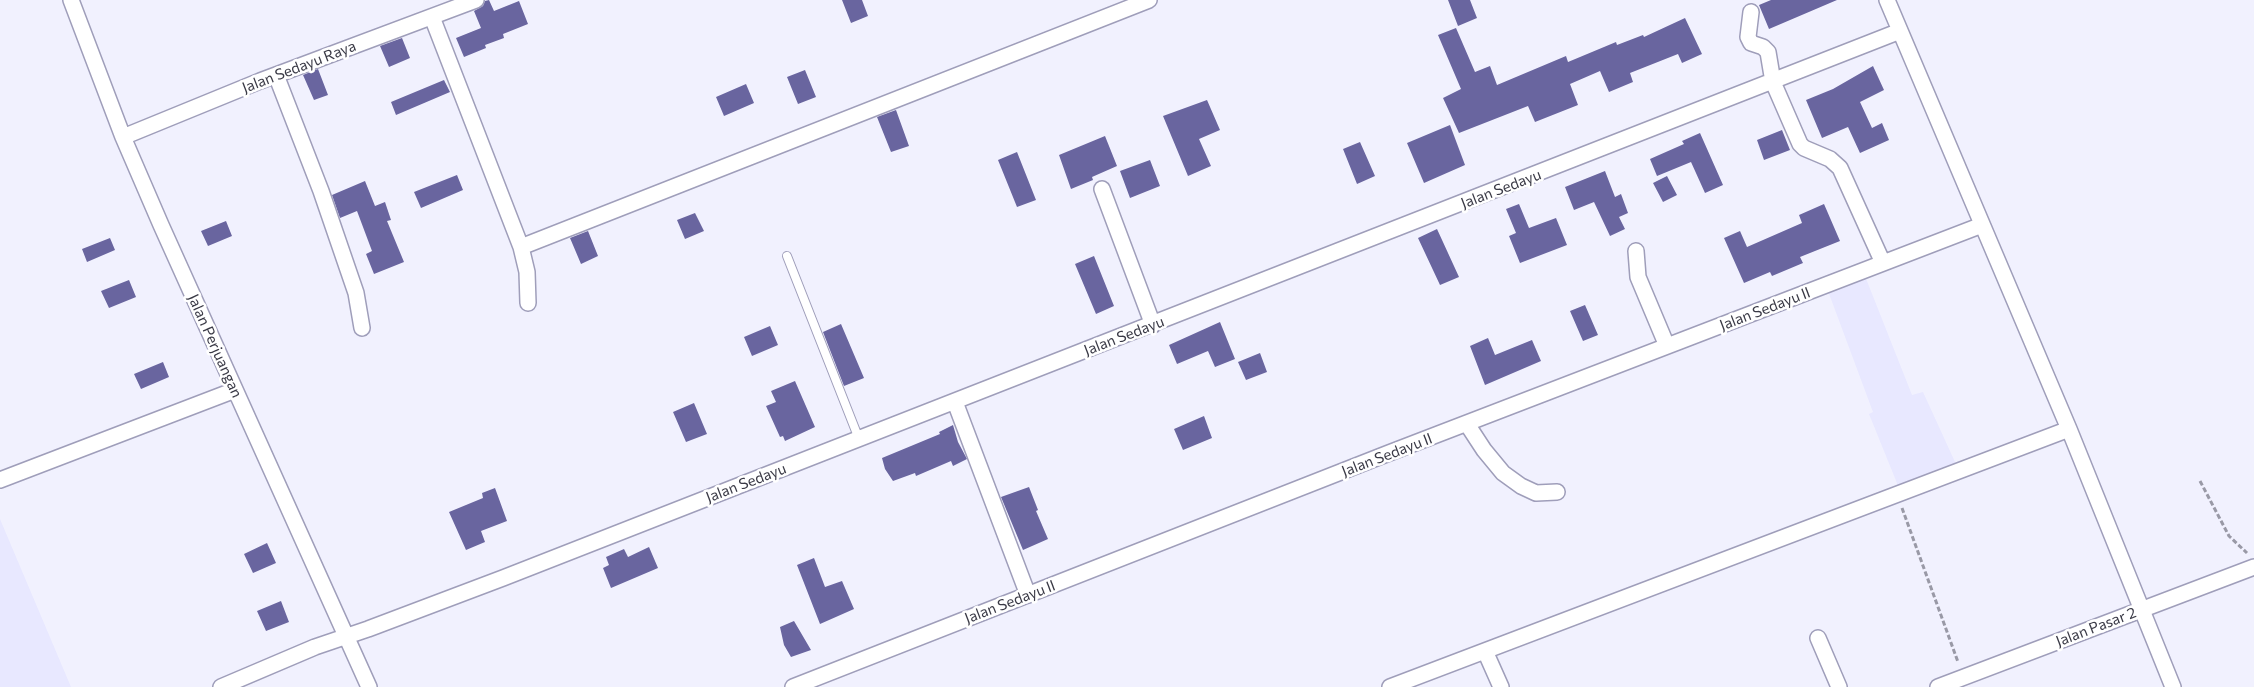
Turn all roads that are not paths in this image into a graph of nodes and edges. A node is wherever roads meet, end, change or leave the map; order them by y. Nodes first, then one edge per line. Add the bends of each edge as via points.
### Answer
1 (71, 0) edge
2 (476, 0) edge
3 (1149, 0) edge
4 (1886, 0) edge
5 (1751, 12) dead end
6 (432, 17) junction
7 (1900, 32) junction
8 (276, 75) junction
9 (1773, 82) junction
10 (123, 137) junction
11 (1102, 189) dead end
12 (1982, 225) junction
13 (521, 247) junction
14 (1636, 252) dead end
15 (787, 256) dead end
16 (1883, 263) junction
17 (528, 304) dead end
18 (1153, 325) junction
19 (362, 328) dead end
20 (1667, 346) junction
21 (235, 390) junction
22 (955, 402) junction
23 (1467, 424) junction
24 (2069, 429) junction
25 (859, 439) junction
26 (0, 480) edge
27 (1557, 492) dead end
28 (2254, 567) edge
29 (1028, 596) junction
30 (2139, 611) junction
31 (346, 637) junction
32 (1818, 638) dead end
33 (1485, 651) junction
34 (221, 687) edge
35 (369, 687) edge
36 (793, 687) edge
37 (1390, 687) edge
38 (1501, 687) edge
39 (1839, 687) edge
40 (1938, 687) edge
41 (2173, 687) edge

1 - 10 street, Jalan Perjuangan
2 - 6 street, Jalan Sedayu Raya
3 - 13 street
4 - 7 street
5 - 9 street via 1748,37 1751,43 1768,52
6 - 8 street, Jalan Sedayu Raya
6 - 13 street
7 - 9 street, Jalan Sedayu
7 - 12 street
8 - 10 street, Jalan Sedayu Raya
8 - 19 street via 352,283
9 - 16 street via 1802,147 1830,159 1840,168
9 - 18 street, Jalan Sedayu
10 - 21 street, Jalan Perjuangan
11 - 18 street
12 - 16 street, Jalan Sedayu II
12 - 24 street
13 - 17 street via 527,272
14 - 20 street via 1638,277
15 - 25 lane
16 - 20 street, Jalan Sedayu II
18 - 22 street, Jalan Sedayu
20 - 23 street, Jalan Sedayu II
21 - 26 street
21 - 31 street, Jalan Perjuangan
22 - 25 street, Jalan Sedayu
22 - 29 street
23 - 27 street via 1503,473 1536,493
23 - 29 street, Jalan Sedayu II
24 - 30 street
24 - 33 street
25 - 31 street, Jalan Sedayu
28 - 30 street, Jalan Pasar 2
29 - 36 street, Jalan Sedayu II
30 - 40 street, Jalan Pasar 2
30 - 41 street
31 - 34 street, Jalan Sedayu
31 - 35 street, Jalan Perjuangan
32 - 39 street
33 - 37 street
33 - 38 street

